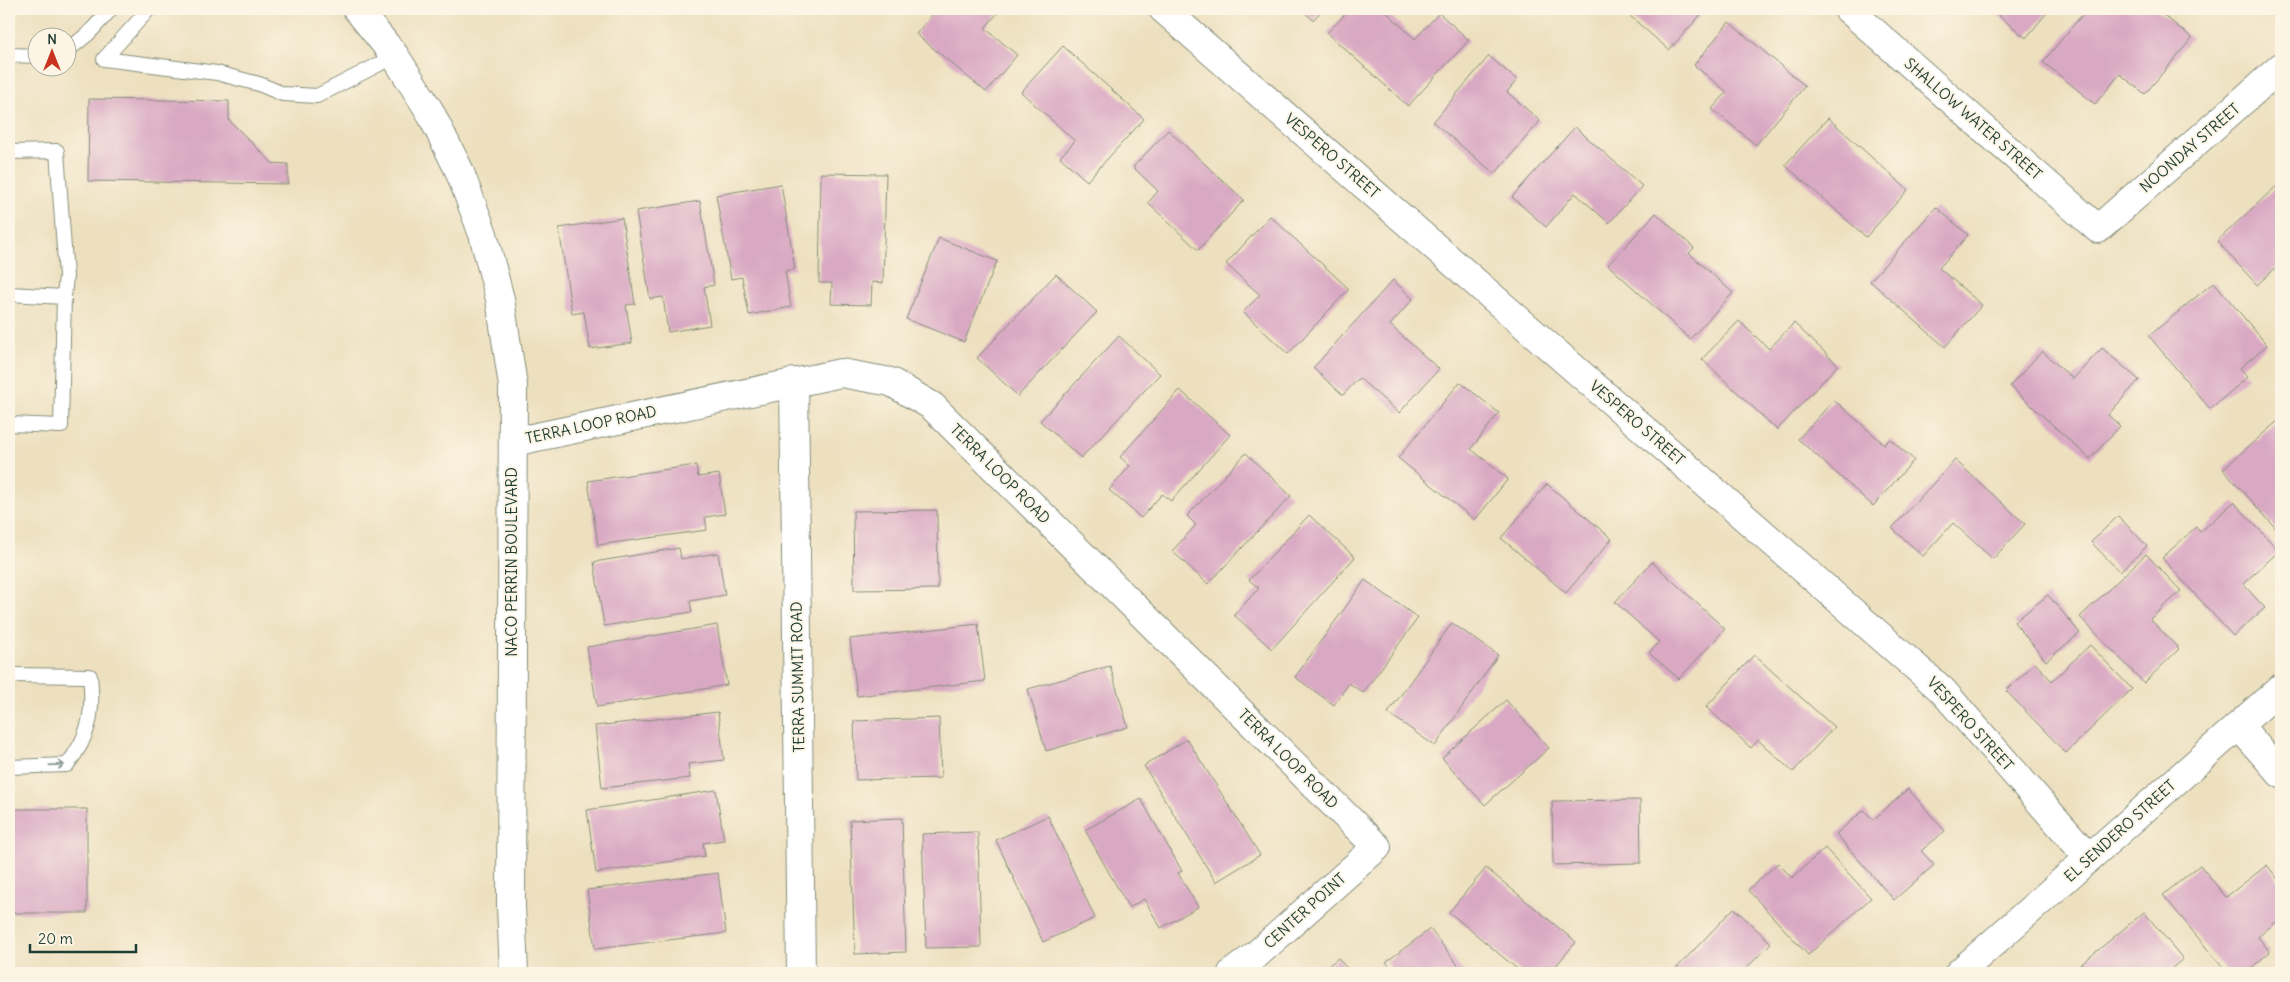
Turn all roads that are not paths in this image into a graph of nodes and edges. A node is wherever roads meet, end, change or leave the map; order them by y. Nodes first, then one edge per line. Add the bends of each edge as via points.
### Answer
1 (111, 9) edge
2 (149, 9) edge
3 (357, 9) edge
4 (1163, 9) edge
5 (1848, 9) edge
6 (78, 42) edge
7 (9, 55) edge
8 (28, 56) edge
9 (395, 56) junction
10 (2281, 67) edge
11 (9, 152) edge
12 (2098, 229) joint
13 (9, 294) edge
14 (64, 297) junction
15 (794, 382) junction
16 (9, 424) edge
17 (513, 442) junction
18 (9, 675) edge
19 (2281, 688) edge
20 (2239, 726) junction
21 (9, 767) edge
22 (2281, 774) edge
23 (1377, 847) joint
24 (2089, 858) junction
25 (514, 973) edge
26 (802, 973) edge
27 (1232, 973) edge
28 (1959, 973) edge

1 - 6 lane
2 - 9 lane via 104,59 217,73 260,84 282,94 318,96
3 - 9 street, NACO PERRIN BOULEVARD
4 - 24 street, VESPERO STREET via 1942,690
5 - 12 street, SHALLOW WATER STREET
7 - 8 lane
9 - 17 street, NACO PERRIN BOULEVARD via 429,110 455,162 483,234 500,299 513,386
10 - 12 street, NOONDAY STREET
11 - 14 lane via 57,151 66,276
13 - 14 lane
14 - 16 lane via 61,426
15 - 17 street, TERRA LOOP ROAD
15 - 23 street, TERRA LOOP ROAD via 841,373 883,380 932,406
15 - 26 street, TERRA SUMMIT ROAD
17 - 25 street, NACO PERRIN BOULEVARD via 510,906
21 -> 18 lane via 67,765 78,752 88,730 93,702 90,676
19 - 20 street, EL SENDERO STREET
20 - 22 street
20 - 24 street, EL SENDERO STREET
23 - 27 street, CENTER POINT
24 - 28 street, EL SENDERO STREET

